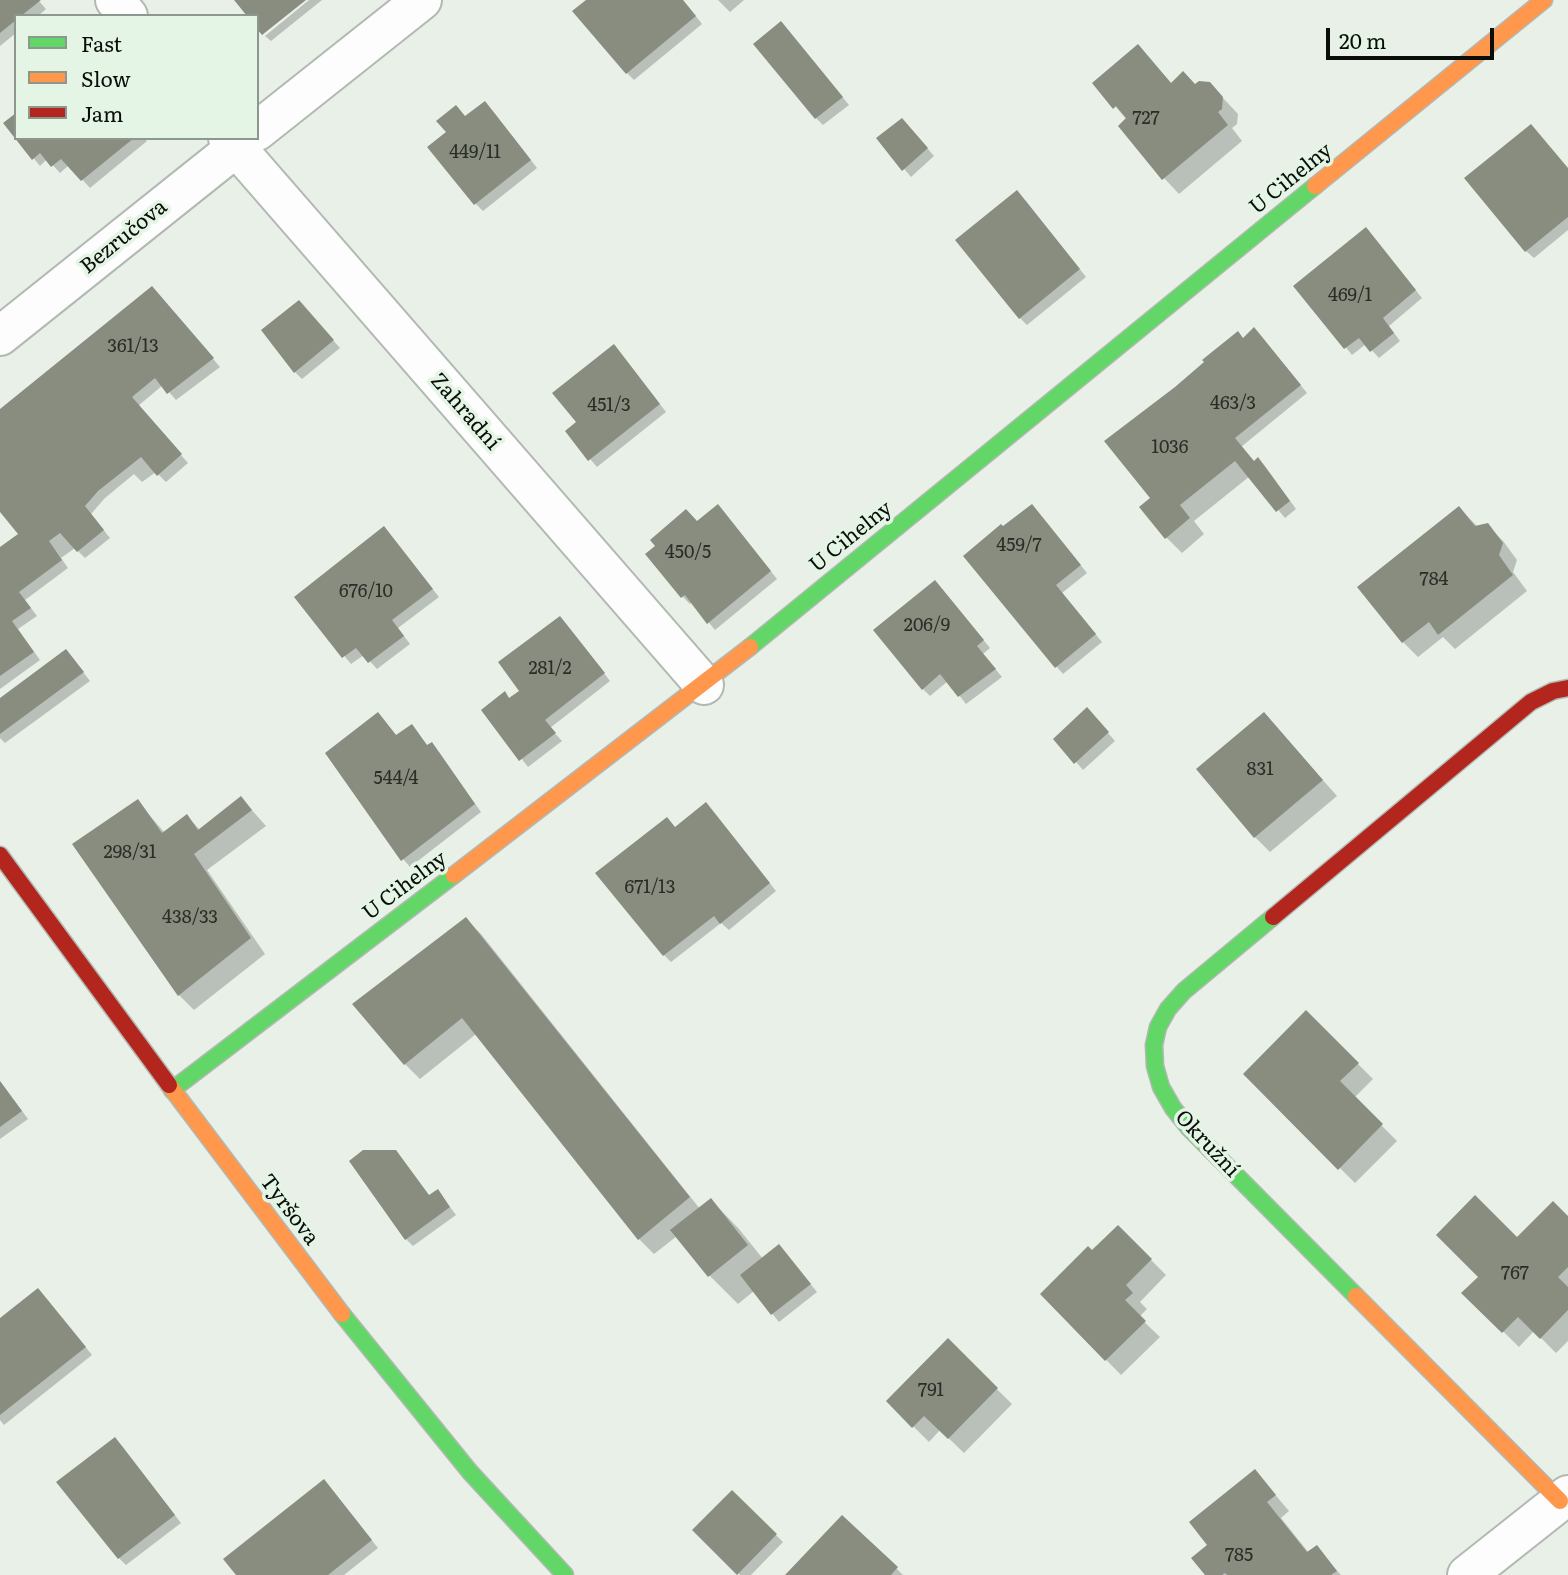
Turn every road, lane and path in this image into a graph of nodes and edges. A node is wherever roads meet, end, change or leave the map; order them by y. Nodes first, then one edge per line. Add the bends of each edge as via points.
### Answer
1 (115, 0) edge
2 (422, 0) edge
3 (1544, 0) edge
4 (126, 14) edge
5 (259, 126) edge
6 (241, 140) edge
7 (243, 140) edge
8 (0, 336) edge
9 (704, 685) junction
10 (1568, 688) edge
11 (0, 855) edge
12 (172, 1090) junction
13 (1564, 1498) edge
14 (565, 1575) edge
15 (1466, 1575) edge

1 - 4 street
2 - 5 street, Bezručova
3 - 9 street, U Cihelny
6 - 8 street, Bezručova
7 - 9 street, Zahradní
9 - 12 street, U Cihelny
10 - 13 street, Okružní via 1531,702 1184,990 1158,1027 1154,1045 1161,1087 1189,1128
11 - 12 street, Tyršova
12 - 14 street, Tyršova via 344,1317 470,1472
13 - 15 street, Okružní

